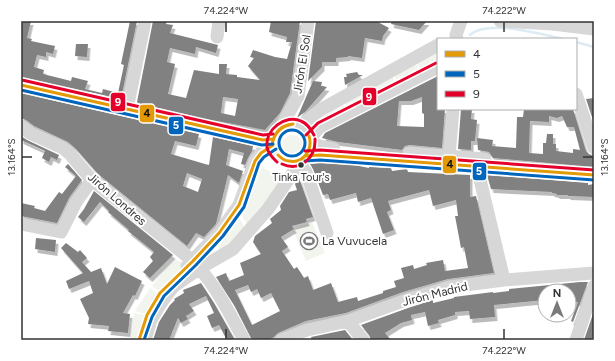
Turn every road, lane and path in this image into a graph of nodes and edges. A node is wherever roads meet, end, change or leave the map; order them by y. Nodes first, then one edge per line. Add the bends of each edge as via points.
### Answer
1 (145, 21) edge
2 (219, 21) edge
3 (308, 21) edge
4 (461, 21) edge
5 (500, 21) edge
6 (594, 30) edge
7 (217, 37) dead end
8 (454, 38) edge
9 (437, 46) edge
10 (437, 68) edge
11 (21, 86) edge
12 (577, 97) edge
13 (127, 109) junction
14 (453, 110) edge
15 (21, 126) edge
16 (300, 126) junction
17 (281, 127) junction
18 (310, 140) junction
19 (273, 142) junction
20 (594, 148) edge
21 (449, 156) junction
22 (302, 159) junction
23 (477, 167) junction
24 (594, 169) edge
25 (594, 175) edge
26 (92, 180) junction
27 (21, 224) edge
28 (327, 233) dead end
29 (196, 264) junction
30 (594, 273) edge
31 (504, 280) junction
32 (594, 286) edge
33 (348, 321) junction
34 (139, 340) edge
35 (145, 340) edge
36 (244, 340) edge
37 (281, 340) edge
38 (363, 340) edge
39 (576, 340) edge

1 - 13 street
2 - 7 street
3 - 17 street, Jirón El Sol via 298,96
4 - 8 street
5 - 6 street via 553,24
9 - 16 street via 320,110
10 - 18 street via 320,127
11 - 13 street
12 - 20 street
13 - 19 street
14 - 21 street
15 - 26 street, Jirón Londres via 30,133 63,148
16 - 17 street via 287,124
16 - 18 street
17 - 19 street
18 - 21 street via 331,148
18 - 22 street via 308,152
19 - 22 street via 276,154 284,160 293,162
19 - 29 street via 255,161 239,205 219,233 202,250
21 - 24 street
22 - 23 street via 320,155
22 - 28 street
22 - 29 street via 268,209 233,250
23 - 25 street
23 - 31 street
26 - 27 street via 76,202 61,232
26 - 29 street, Jirón Londres
29 - 34 street via 160,293 147,315
29 - 35 street via 163,300 151,320
29 - 36 street, Jirón Londres via 223,299
30 - 31 street, Jirón Madrid
31 - 33 street, Jirón Madrid via 450,287
32 - 39 street
33 - 37 street, Jirón Madrid via 307,330
33 - 38 street

